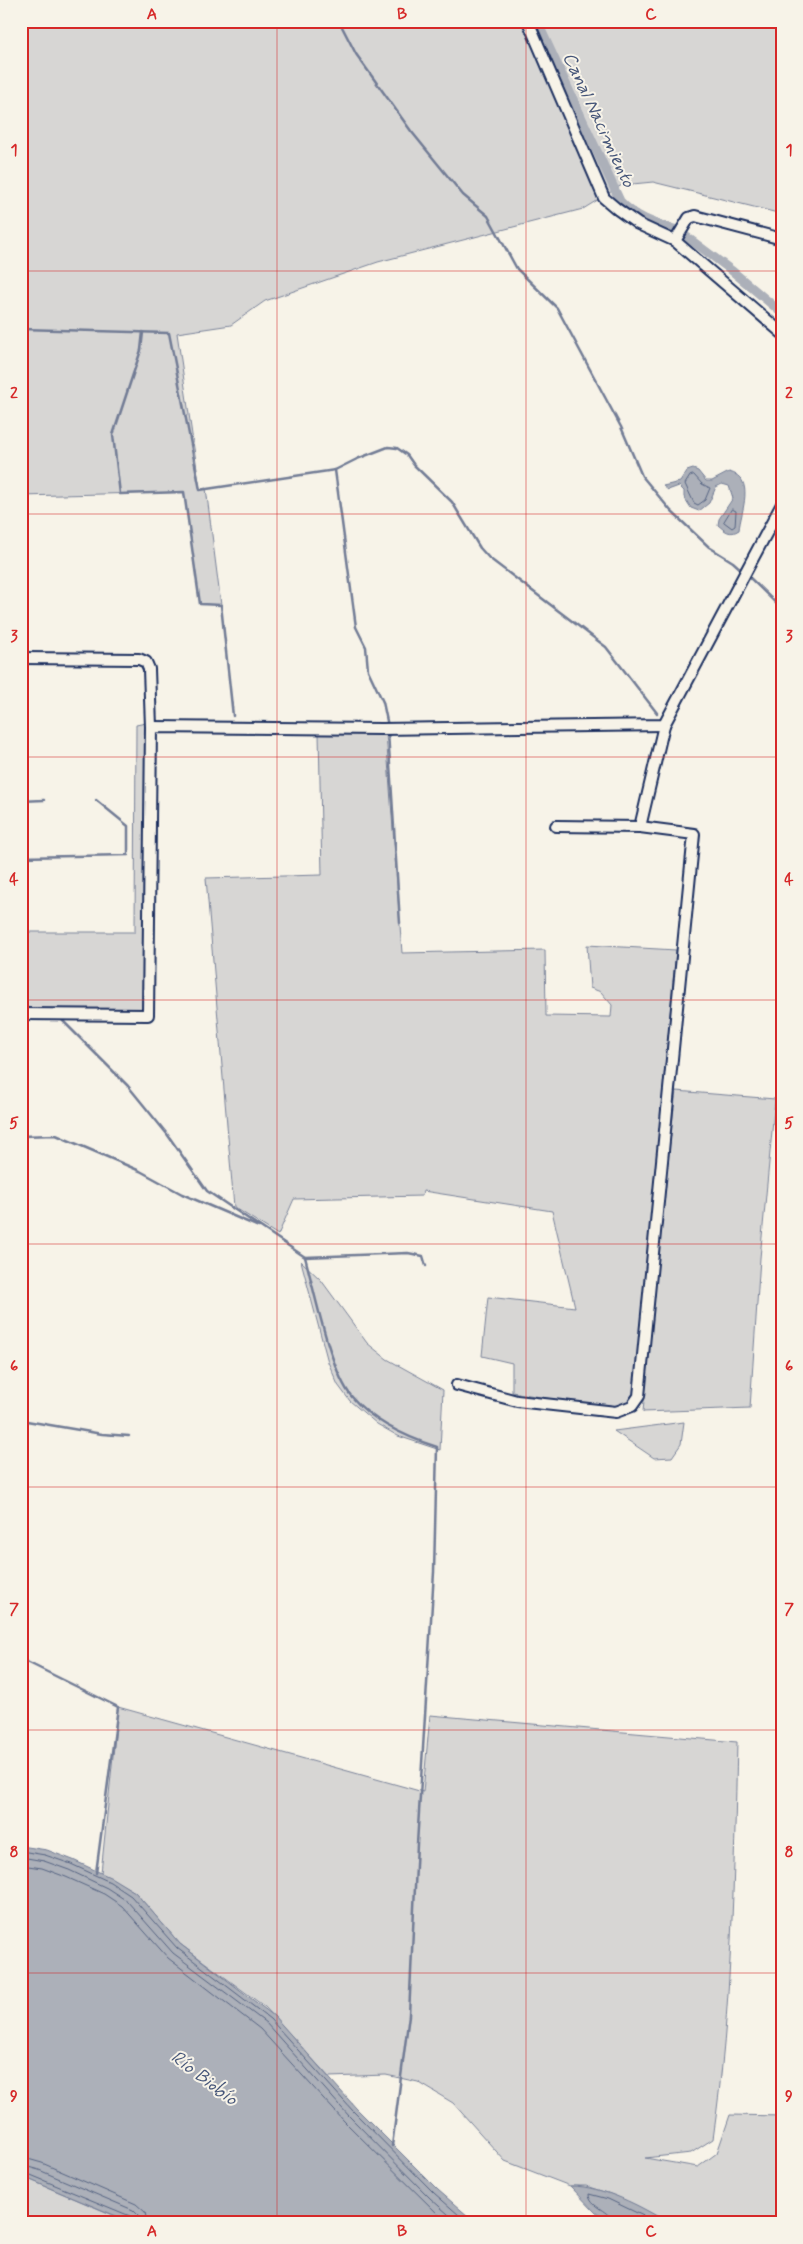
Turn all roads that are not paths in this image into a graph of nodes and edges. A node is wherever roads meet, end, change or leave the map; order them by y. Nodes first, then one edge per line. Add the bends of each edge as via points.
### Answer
1 (528, 21) edge
2 (782, 239) edge
3 (675, 241) junction
4 (782, 333) edge
5 (782, 504) edge
6 (21, 658) edge
7 (664, 725) junction
8 (151, 727) junction
9 (556, 826) dead end
10 (640, 827) junction
11 (21, 1014) edge
12 (457, 1385) dead end

1 - 3 street via 604,198 638,224
2 - 3 street via 695,216 689,218
3 - 4 street
5 - 7 street
6 - 8 street via 139,658 146,662 148,670
7 - 8 street via 382,729
7 - 10 street
8 - 11 street via 148,1015
9 - 10 street
10 - 12 street via 694,834 638,1396 632,1406 616,1412 517,1401

